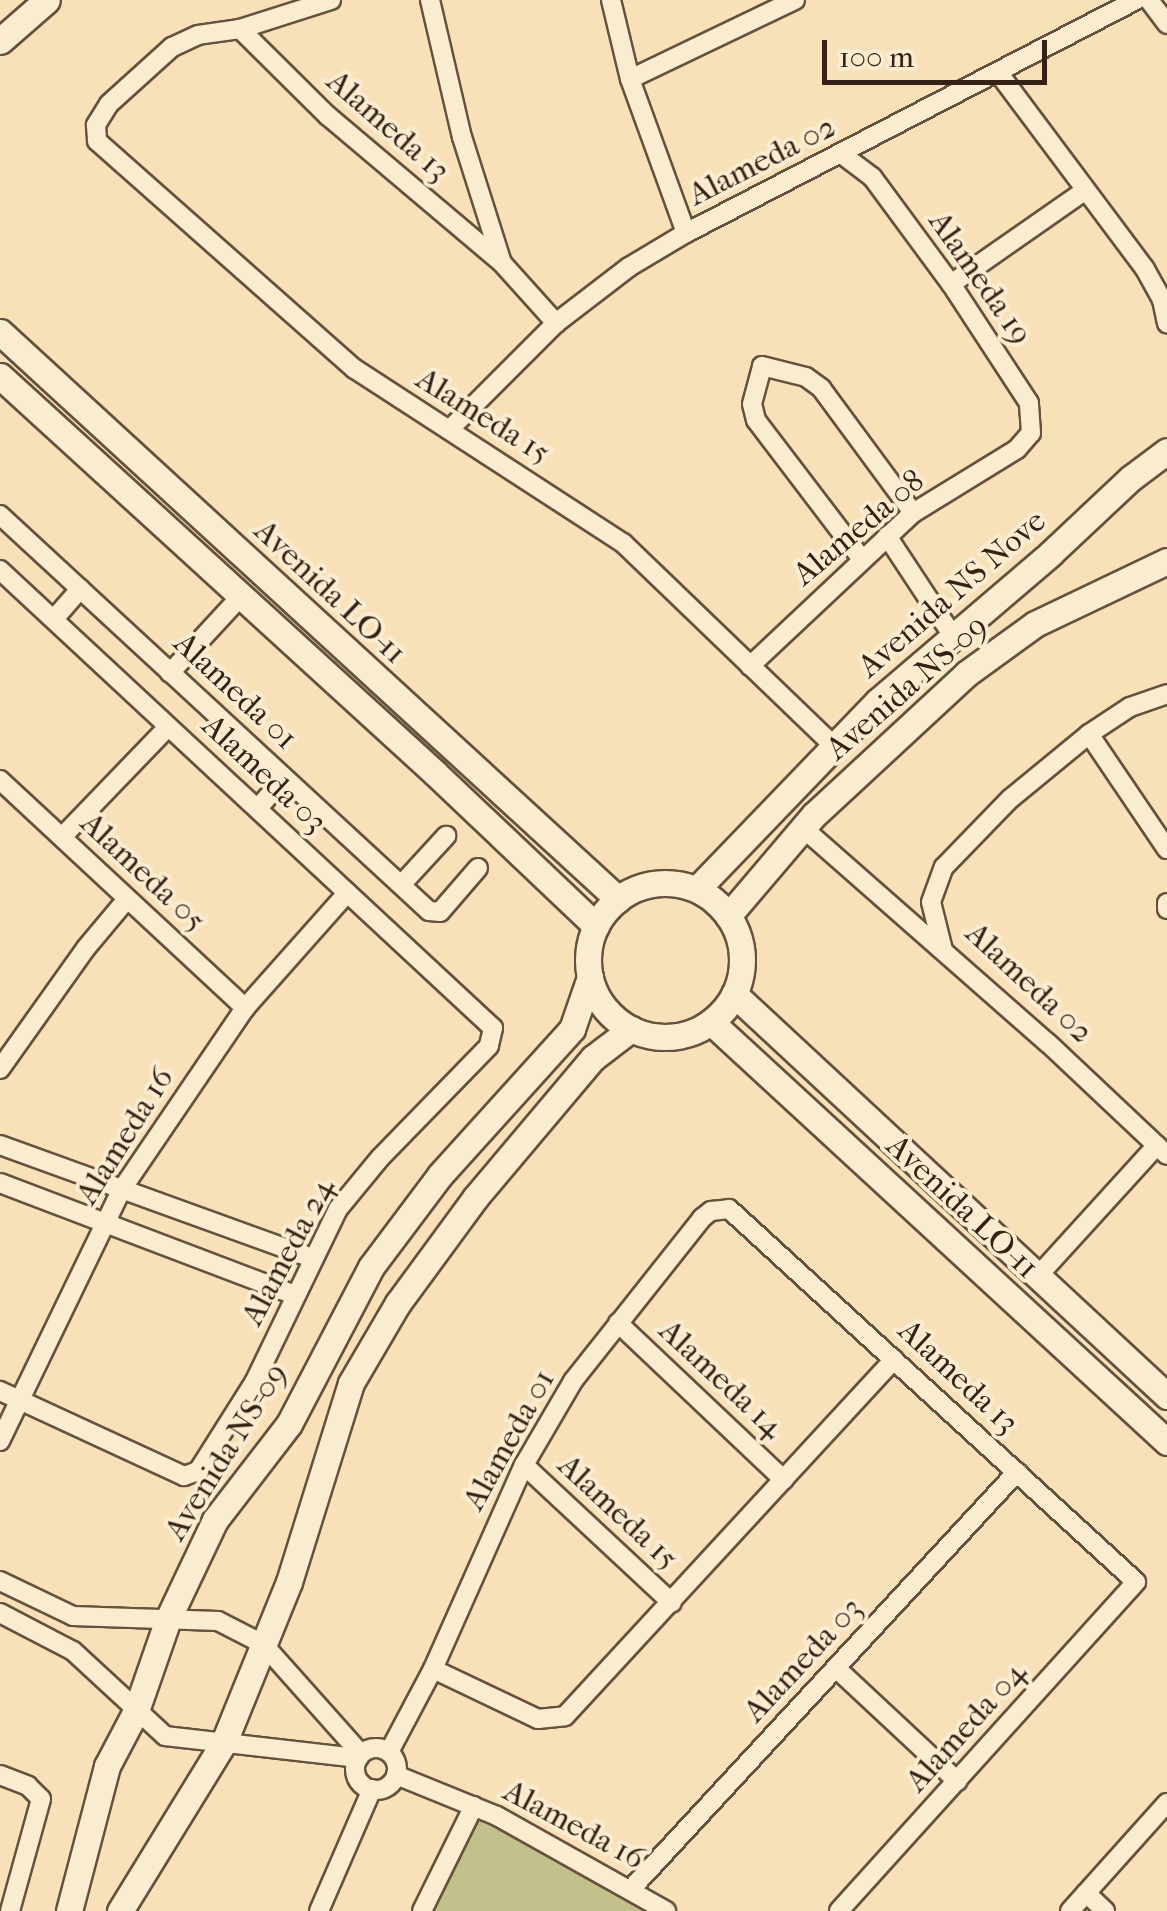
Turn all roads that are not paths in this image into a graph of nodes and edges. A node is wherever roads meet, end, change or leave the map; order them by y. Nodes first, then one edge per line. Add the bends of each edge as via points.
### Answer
1 (47, 0) edge
2 (331, 0) edge
3 (430, 0) edge
4 (612, 0) edge
5 (1136, 0) edge
6 (1149, 0) edge
7 (786, 2) edge
8 (1167, 24) edge
9 (240, 30) junction
10 (0, 41) edge
11 (1000, 75) junction
12 (630, 79) junction
13 (842, 154) junction
14 (1084, 192) junction
15 (686, 233) junction
16 (502, 263) junction
17 (952, 284) junction
18 (1164, 302) edge
19 (556, 323) junction
20 (1167, 323) edge
21 (0, 332) edge
22 (0, 376) edge
23 (451, 428) junction
24 (1018, 450) joint
25 (1167, 451) edge
26 (913, 513) junction
27 (0, 515) edge
28 (887, 536) junction
29 (861, 558) junction
30 (1167, 560) edge
31 (0, 570) edge
32 (80, 589) junction
33 (241, 596) junction
34 (54, 620) junction
35 (953, 636) junction
36 (750, 666) junction
37 (170, 673) junction
38 (1167, 694) edge
39 (168, 726) junction
40 (1089, 734) junction
41 (833, 745) junction
42 (284, 778) junction
43 (2, 786) edge
44 (259, 808) junction
45 (803, 828) junction
46 (63, 836) junction
47 (446, 836) dead end
48 (1167, 849) edge
49 (478, 868) dead end
50 (401, 884) junction
51 (697, 889) junction
52 (347, 893) junction
53 (127, 899) junction
54 (618, 899) junction
55 (728, 916) junction
56 (596, 926) junction
57 (943, 950) junction
58 (590, 976) junction
59 (734, 994) junction
60 (245, 1008) junction
61 (489, 1020) joint
62 (711, 1022) junction
63 (631, 1029) junction
64 (0, 1069) edge
65 (0, 1145) edge
66 (1162, 1150) edge
67 (0, 1182) edge
68 (122, 1189) junction
69 (740, 1215) joint
70 (104, 1223) junction
71 (312, 1258) junction
72 (1038, 1276) junction
73 (295, 1295) junction
74 (618, 1323) junction
75 (894, 1359) junction
76 (0, 1392) edge
77 (1167, 1396) edge
78 (18, 1400) junction
79 (0, 1441) edge
80 (1167, 1442) edge
81 (524, 1464) junction
82 (1017, 1472) junction
83 (784, 1480) junction
84 (0, 1581) edge
85 (1136, 1582) joint
86 (672, 1603) junction
87 (0, 1613) edge
88 (168, 1619) junction
89 (263, 1644) junction
90 (836, 1668) junction
91 (432, 1670) junction
92 (136, 1711) junction
93 (224, 1742) junction
94 (389, 1752) junction
95 (360, 1756) junction
96 (0, 1775) edge
97 (396, 1775) junction
98 (957, 1781) junction
99 (372, 1789) junction
100 (1167, 1803) edge
101 (474, 1806) junction
102 (632, 1888) junction
103 (1086, 1893) junction
104 (10, 1911) edge
105 (69, 1911) edge
106 (120, 1911) edge
107 (319, 1911) edge
108 (422, 1911) edge
109 (666, 1911) edge
110 (840, 1911) edge
111 (1070, 1911) edge
112 (1105, 1911) edge

1 - 10 street
2 - 9 street
3 - 16 street, Alameda 13 via 462,136
4 - 12 street
5 - 11 street, Alameda 02
6 - 8 street
7 - 12 street
9 - 16 street, Alameda 13 via 328,116
9 - 23 street, Alameda 15 via 198,35 172,47 110,104 96,125 97,142 355,369
11 - 13 street, Alameda 02
11 - 14 street
12 - 15 street
13 - 15 street, Alameda 02
13 - 17 street, Alameda 19 via 872,177
14 - 17 street
14 - 18 street
15 - 19 street, Alameda 02
16 - 19 street, Alameda 13
17 - 24 street, Alameda 19 via 1033,413 1031,433
18 - 20 street
19 - 23 street, Alameda 02
21 - 54 street, Avenida LO-11
22 - 33 street, Avenida LO-11
23 - 36 street, Alameda 15 via 623,543
24 - 26 street, Alameda 08
25 - 35 street, Avenida NS Nove
26 - 28 street, Alameda 08
26 - 29 street via 821,388 806,377 762,366 752,404 756,420
27 - 32 street, Alameda 01
28 - 29 street, Alameda 08
28 - 35 street
29 - 36 street, Alameda 08
30 - 45 street, Avenida NS-09 via 1014,638 905,726
31 - 34 street, Alameda 03
32 - 34 street
32 - 37 street, Alameda 01
33 - 37 street
33 - 56 street, Avenida LO-11
34 - 39 street, Alameda 03
35 - 41 street, Avenida NS Nove
36 - 41 street, Alameda 15
37 - 42 street, Alameda 01
38 - 40 street, Alameda 02 via 1130,707
39 - 44 street, Alameda 03
39 - 46 street
40 - 48 street
40 - 57 street, Alameda 02 via 1010,799 944,867 931,902
41 - 51 street, Avenida NS Nove
42 - 44 street
42 - 50 street, Alameda 01
43 - 46 street, Alameda 05
44 - 52 street, Alameda 03
45 - 55 street, Avenida NS-09
45 - 57 street
46 - 53 street, Alameda 05
47 - 50 street
49 - 50 street, Alameda 01 via 440,912 429,911
51 - 54 street via 661,883
51 - 55 street
52 - 60 street, Alameda 16
52 - 61 street, Alameda 03
53 - 60 street, Alameda 05
53 - 64 street
54 - 56 street
55 - 59 street via 740,941 742,968
56 - 58 street
57 - 66 street, Alameda 02
58 - 63 street via 608,1012
58 - 88 street, Avenida NS-09 via 572,1029 440,1175 371,1267 288,1424 215,1520
59 - 62 street
59 - 72 street, Avenida LO-11
60 - 68 street, Alameda 16
61 - 71 street, Alameda 24 via 488,1046 354,1187
62 - 63 street via 672,1036
62 - 80 street, Avenida LO-11
63 - 89 street via 592,1058 542,1115 435,1248 389,1319 351,1383 308,1528
65 - 68 street
66 - 72 street
67 - 70 street
68 - 70 street, Alameda 16
68 - 71 street
69 - 74 street, Alameda 01 via 721,1208 702,1218
69 - 75 street, Alameda 13
70 - 73 street
70 - 78 street, Alameda 16
71 - 73 street, Alameda 24
72 - 77 street, Avenida LO-11
73 - 78 street, Alameda 24 via 211,1454 184,1476
74 - 81 street, Alameda 01 via 573,1381
74 - 83 street, Alameda 14
75 - 82 street, Alameda 13
75 - 83 street
76 - 78 street
78 - 79 street, Alameda 16
81 - 86 street, Alameda 15
81 - 91 street, Alameda 01
82 - 85 street, Alameda 13
82 - 90 street, Alameda 03
83 - 86 street
84 - 88 street via 73,1616
85 - 98 street, Alameda 04
86 - 91 street via 558,1720 538,1719
87 - 92 street via 60,1642
88 - 89 street via 218,1621
88 - 92 street, Avenida NS-09
89 - 93 street
89 - 95 street
90 - 98 street
90 - 102 street, Alameda 03
91 - 94 street, Alameda 01
92 - 93 street via 165,1736
92 - 105 street, Avenida NS-09 via 108,1766
93 - 95 street
93 - 106 street
94 - 95 street via 374,1748
94 - 97 street
95 - 99 street via 357,1777
96 - 104 street via 28,1786 41,1800
97 - 99 street via 387,1787
97 - 101 street, Alameda 16
98 - 110 street, Alameda 04
99 - 107 street
100 - 103 street
101 - 102 street, Alameda 16
101 - 108 street
102 - 109 street, Alameda 16
103 - 111 street
103 - 112 street

